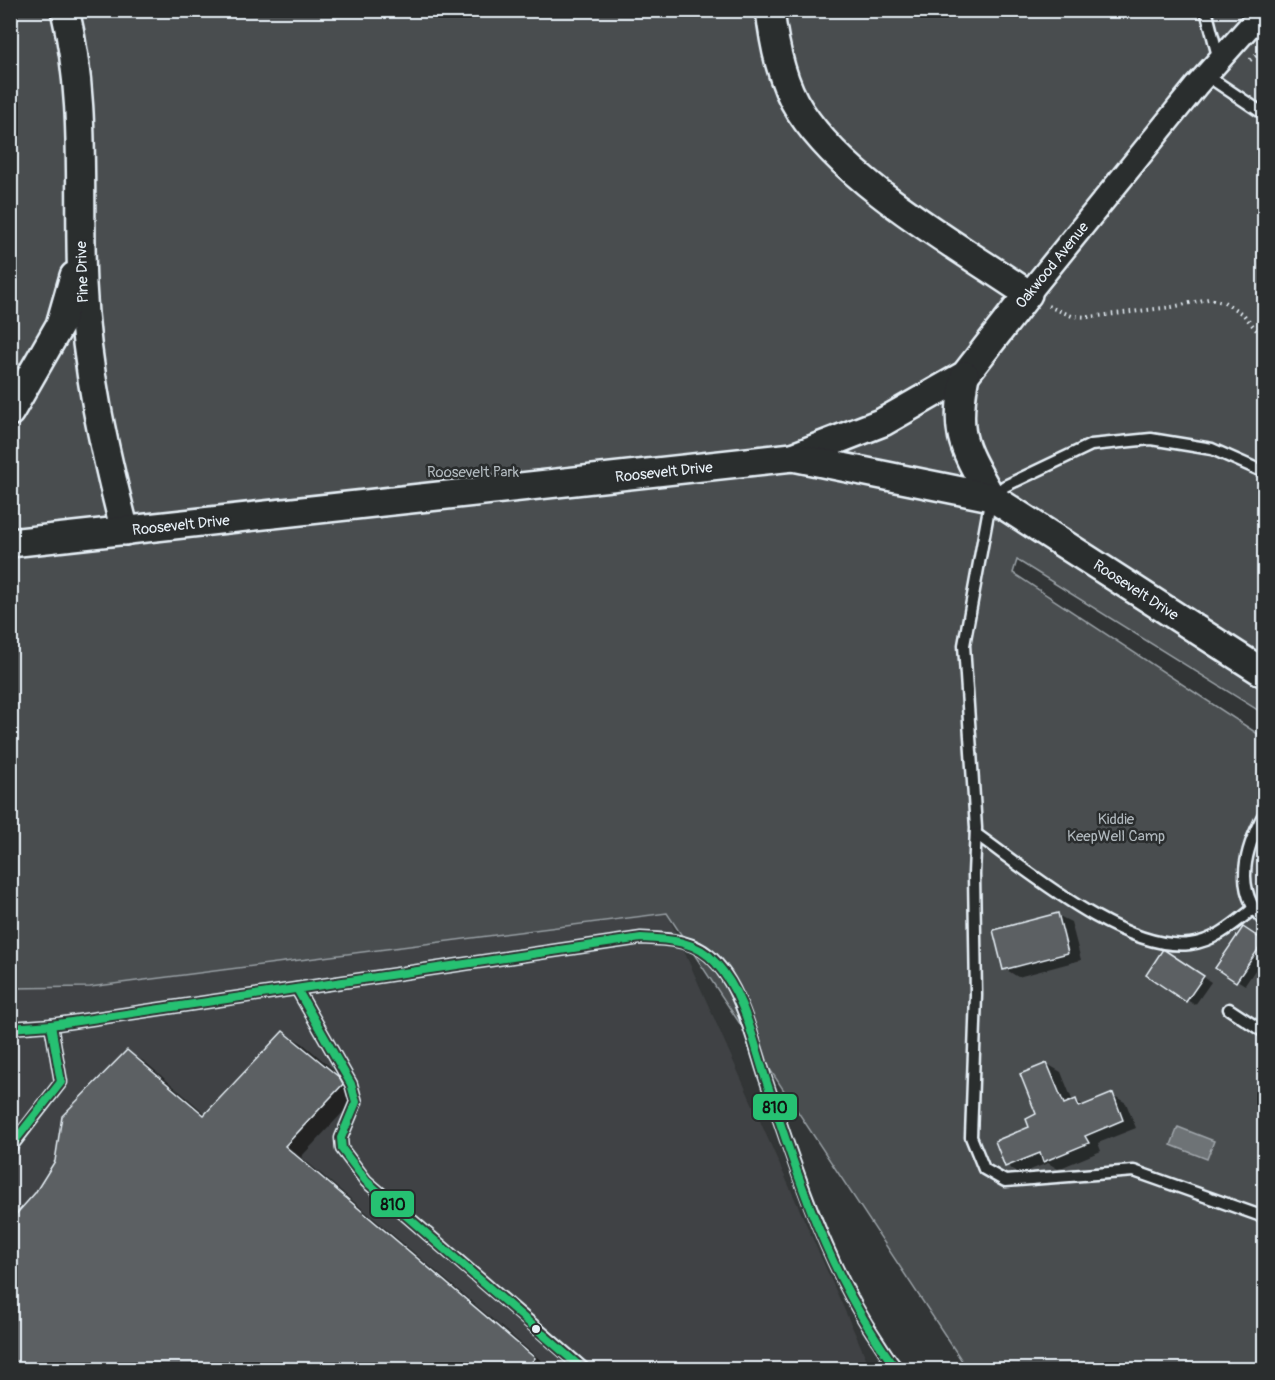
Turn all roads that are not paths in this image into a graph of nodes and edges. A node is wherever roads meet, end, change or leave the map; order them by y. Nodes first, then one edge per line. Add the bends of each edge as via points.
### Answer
1 (64, 10) edge
2 (770, 10) edge
3 (1206, 10) edge
4 (1264, 10) edge
5 (1213, 68) junction
6 (1264, 114) edge
7 (81, 239) junction
8 (1028, 294) junction
9 (965, 375) junction
10 (10, 412) edge
11 (794, 457) junction
12 (1264, 472) edge
13 (991, 497) junction
14 (125, 531) junction
15 (10, 543) edge
16 (1264, 673) edge
17 (1264, 814) edge
18 (976, 834) junction
19 (1253, 909) junction
20 (1264, 921) edge
21 (297, 989) junction
22 (1229, 1009) dead end
23 (51, 1025) junction
24 (10, 1028) edge
25 (1264, 1032) edge
26 (10, 1148) edge
27 (1264, 1217) edge
28 (585, 1370) edge
29 (899, 1370) edge

1 - 7 street, Pine Drive via 78,81
2 - 8 street via 784,78 799,110 823,142 884,196
3 - 5 lane
4 - 5 street, Oakwood Avenue
5 - 6 lane
5 - 8 street, Oakwood Avenue
7 - 10 street via 60,325
7 - 14 street, Pine Drive via 92,388
8 - 9 street, Oakwood Avenue
9 - 11 street, Oakwood Avenue via 883,422
9 - 13 street via 959,408 963,441
11 - 13 street, Roosevelt Drive
11 - 14 street, Roosevelt Drive
12 - 13 lane via 1212,448 1151,439 1091,445 1005,486
13 - 16 street, Roosevelt Drive
13 - 18 lane via 964,645
14 - 15 street, Roosevelt Drive
17 - 19 lane via 1251,837 1246,862 1245,889
18 - 19 lane via 1064,896 1138,937 1189,944 1217,936
18 - 27 lane via 971,1137 984,1168 1005,1181 1134,1171
19 - 20 lane
21 - 23 lane
21 - 28 lane via 351,1084 356,1102 341,1138 346,1157 366,1181
21 - 29 lane via 641,938 677,940 703,951 724,973 740,1003 827,1243 864,1322
22 - 25 lane
23 - 24 lane
23 - 26 lane via 61,1082

